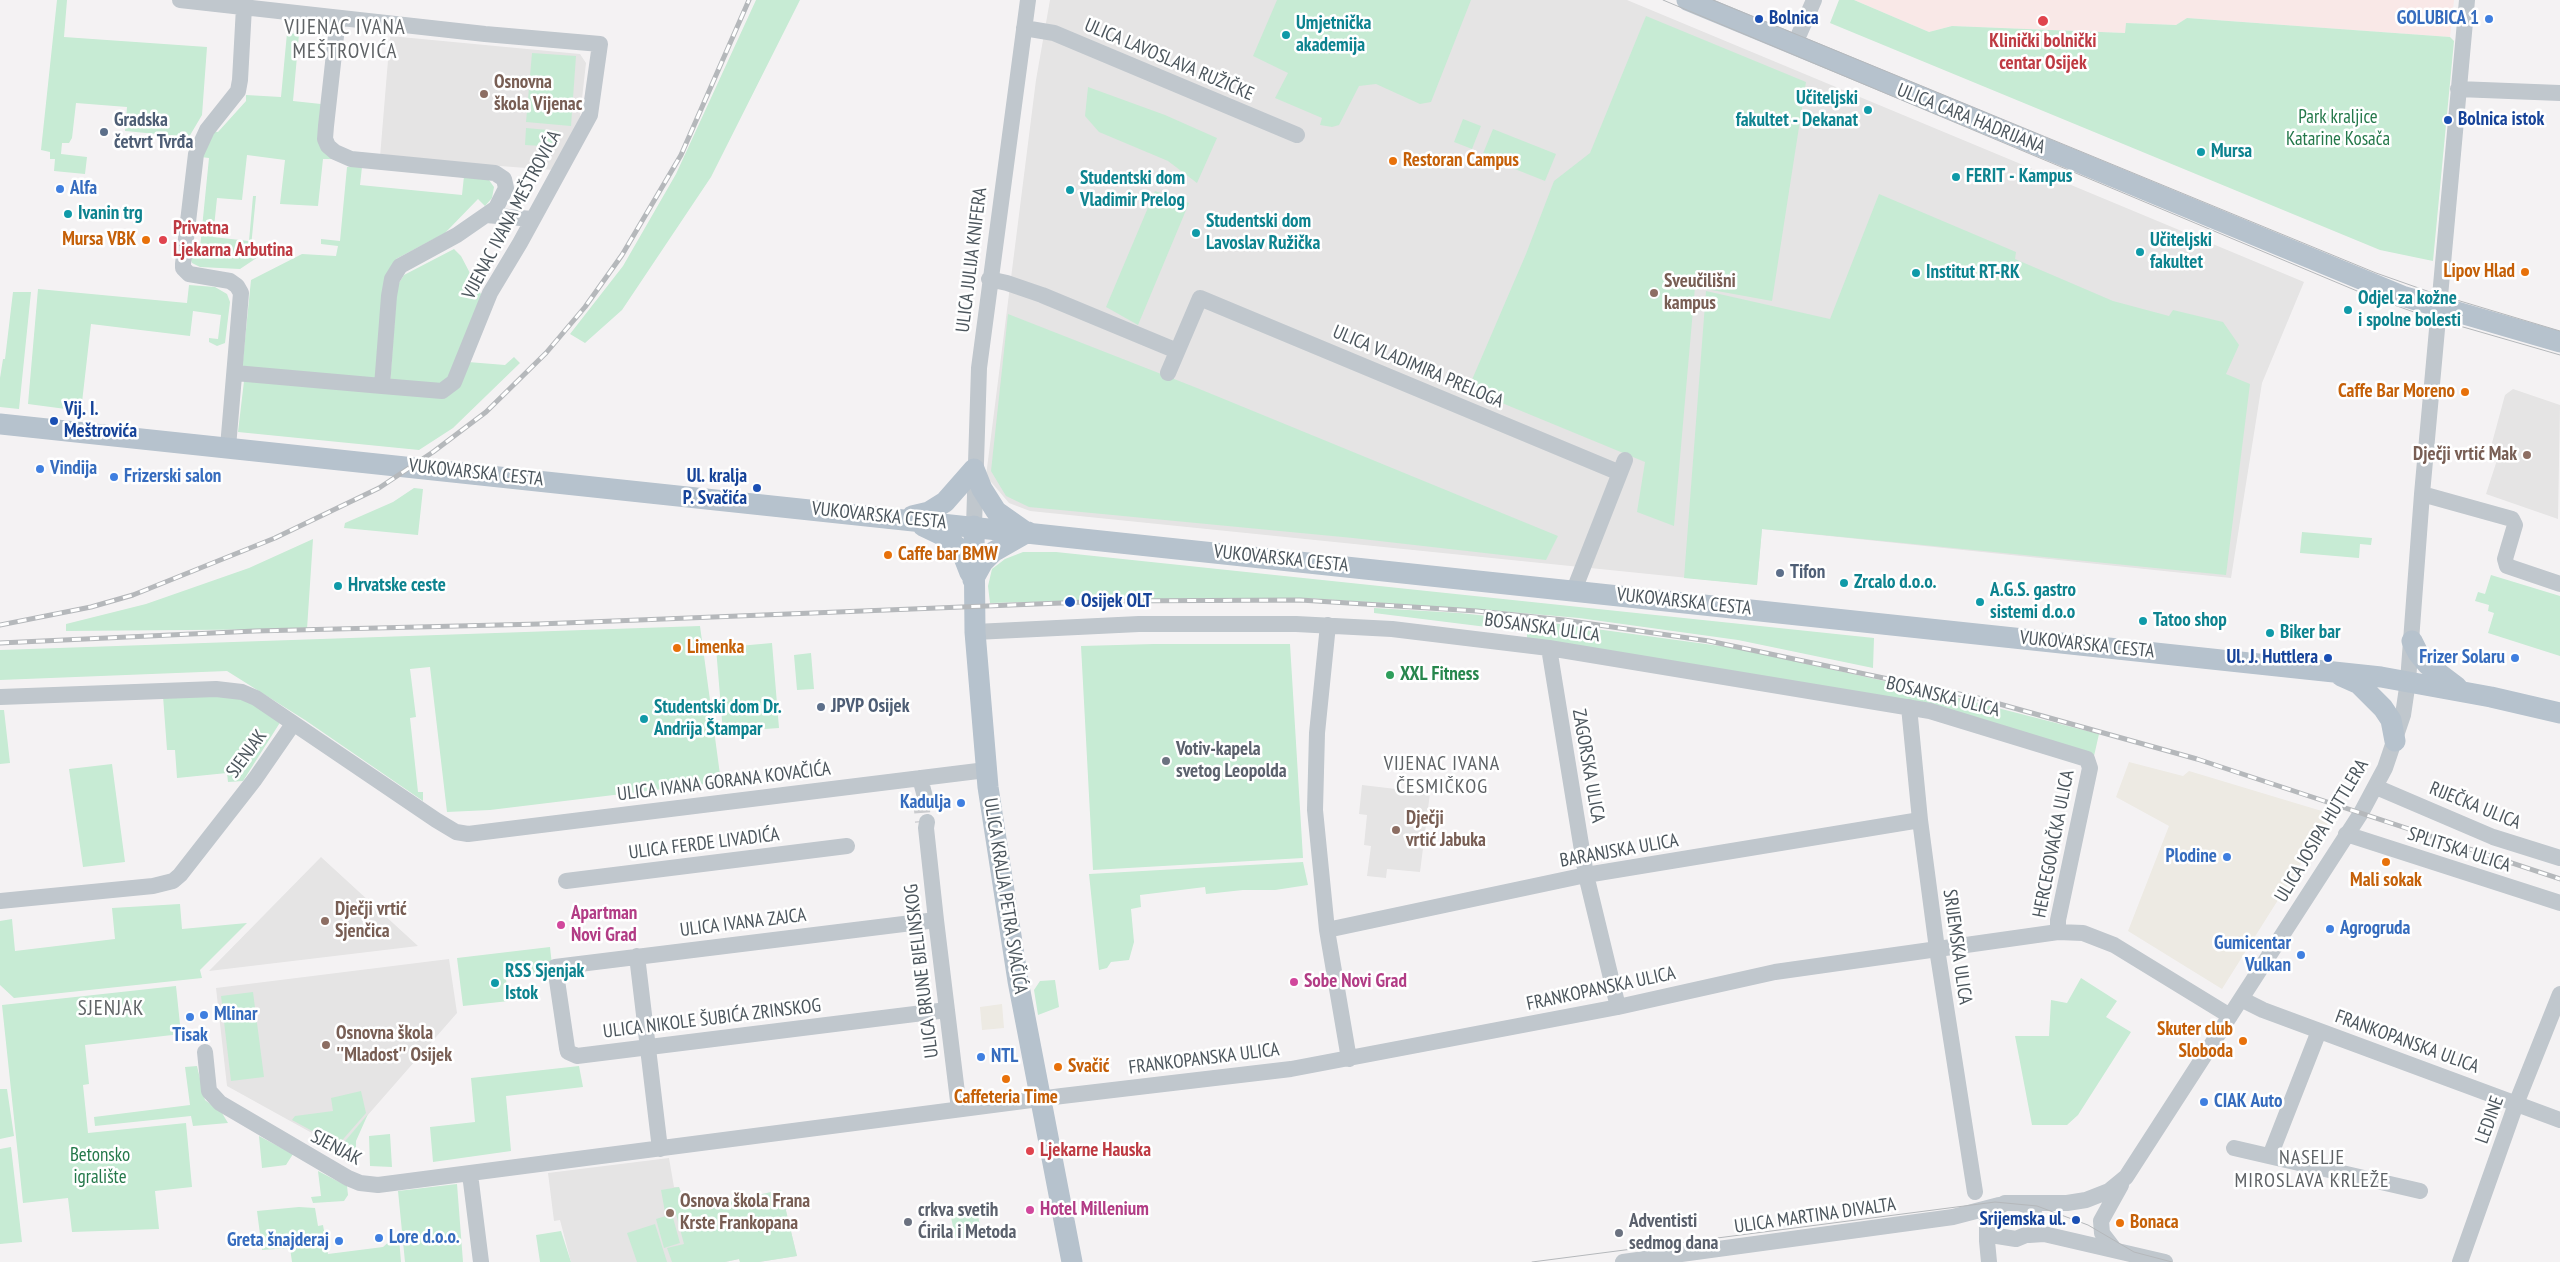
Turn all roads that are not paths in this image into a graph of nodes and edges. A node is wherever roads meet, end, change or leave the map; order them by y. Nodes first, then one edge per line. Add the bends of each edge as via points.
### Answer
1 (180, 0) edge
2 (1028, 0) edge
3 (1687, 0) edge
4 (1814, 0) edge
5 (2467, 0) edge
6 (244, 7) junction
7 (338, 18) junction
8 (1024, 28) junction
9 (1794, 46) junction
10 (2458, 89) junction
11 (2560, 93) edge
12 (1297, 135) dead end
13 (486, 215) junction
14 (532, 219) junction
15 (989, 279) junction
16 (2439, 307) junction
17 (2560, 342) edge
18 (1177, 351) junction
19 (234, 373) junction
20 (1168, 373) dead end
21 (382, 386) junction
22 (0, 424) edge
23 (228, 447) junction
24 (974, 470) junction
25 (2422, 494) junction
26 (899, 518) junction
27 (974, 526) junction
28 (1028, 532) junction
29 (973, 580) junction
30 (2560, 584) edge
31 (1574, 590) junction
32 (1328, 625) junction
33 (975, 632) junction
34 (2412, 641) junction
35 (1549, 648) junction
36 (2329, 671) junction
37 (2408, 681) junction
38 (2463, 691) junction
39 (0, 698) edge
40 (1909, 707) junction
41 (2560, 714) edge
42 (293, 724) junction
43 (2395, 741) junction
44 (2089, 764) joint
45 (986, 770) junction
46 (2376, 787) junction
47 (1920, 820) junction
48 (926, 824) tunnel mouth
49 (468, 834) joint
50 (2346, 834) junction
51 (847, 846) dead end
52 (2560, 858) edge
53 (1586, 876) junction
54 (566, 881) dead end
55 (0, 901) edge
56 (2560, 903) edge
57 (936, 920) junction
58 (1327, 930) junction
59 (2058, 932) junction
60 (1937, 949) junction
61 (637, 956) junction
62 (555, 967) joint
63 (2560, 994) edge
64 (2242, 999) junction
65 (1618, 1008) junction
66 (947, 1010) junction
67 (2230, 1016) junction
68 (2319, 1031) junction
69 (648, 1047) junction
70 (205, 1052) dead end
71 (1349, 1059) junction
72 (1041, 1099) junction
73 (2516, 1104) junction
74 (959, 1109) junction
75 (2560, 1120) edge
76 (2234, 1148) dead end
77 (660, 1149) junction
78 (2270, 1156) junction
79 (470, 1174) junction
80 (2126, 1177) junction
81 (2420, 1191) dead end
82 (1975, 1192) junction
83 (2019, 1202) junction
84 (2068, 1203) junction
85 (1997, 1206) junction
86 (1959, 1216) junction
87 (2035, 1224) junction
88 (1987, 1225) junction
89 (2009, 1239) junction
90 (2109, 1248) junction
91 (481, 1262) edge
92 (1072, 1262) edge
93 (1622, 1262) edge
94 (1991, 1262) edge
95 (2165, 1262) edge
96 (2460, 1262) edge

1 - 6 street, VIJENAC IVANA MEŠTROVIĆA
2 - 8 street, ULICA JULIJA KNIFERA
3 - 9 main road, ULICA CARA HADRIJANA
4 - 9 street
5 - 10 street
6 - 7 street, VIJENAC IVANA MEŠTROVIĆA
6 - 19 street via 238,91 207,130 196,154 183,264 189,274 230,281 239,288
7 - 13 street, VIJENAC IVANA MEŠTROVIĆA via 326,126 328,146 351,159 495,173 504,179 506,188 501,202
7 - 14 street, VIJENAC IVANA MEŠTROVIĆA via 600,44 590,115
8 - 12 street, ULICA LAVOSLAVA RUŽIČKE via 1054,33
8 - 15 street, ULICA JULIJA KNIFERA
9 - 16 main road, ULICA CARA HADRIJANA via 2312,260 2402,296
10 - 11 street
10 - 16 street
13 - 14 street
13 - 21 street, VIJENAC IVANA MEŠTROVIĆA via 400,266 392,280
14 - 21 street, VIJENAC IVANA MEŠTROVIĆA via 490,293 457,376 449,388 442,391
15 - 18 street via 1042,295
15 - 24 street, ULICA JULIJA KNIFERA via 976,399
16 - 17 main road
16 - 25 street, ULICA JOSIPA HUTTLERA
18 - 20 street
18 - 31 street, ULICA VLADIMIRA PRELOGA via 1200,298 1622,467
19 - 21 street, VIJENAC IVANA MEŠTROVIĆA
19 - 23 street
22 - 23 main road, VUKOVARSKA CESTA
23 - 26 main road, VUKOVARSKA CESTA
24 - 26 main road via 945,502 922,515
24 - 27 street, ULICA JULIJA KNIFERA
24 - 28 main road via 996,511
25 - 30 street via 2512,519 2515,522 2505,559 2507,566
25 - 34 street, ULICA JOSIPA HUTTLERA
26 - 27 main road, VUKOVARSKA CESTA
26 - 29 main road via 946,537 963,556
27 - 28 main road, VUKOVARSKA CESTA
27 - 29 main road, ULICA KRALJA PETRA SVAČIĆA
28 - 29 main road via 993,552
28 - 31 main road, VUKOVARSKA CESTA
29 - 33 main road, ULICA KRALJA PETRA SVAČIĆA
31 - 36 main road, VUKOVARSKA CESTA
32 - 33 street, BOSANSKA ULICA via 1139,624
32 - 35 street, BOSANSKA ULICA via 1392,629
32 - 58 street via 1316,734 1314,792
33 - 45 main road, ULICA KRALJA PETRA SVAČIĆA
34 - 37 street, ULICA JOSIPA HUTTLERA
34 - 38 main road via 2428,665
35 - 40 street, BOSANSKA ULICA
35 - 53 street, ZAGORSKA ULICA
36 - 37 main road, VUKOVARSKA CESTA
36 - 43 main road via 2359,684 2370,693 2391,720
37 - 38 main road, VUKOVARSKA CESTA
37 - 43 street, ULICA JOSIPA HUTTLERA
38 - 41 main road, VUKOVARSKA CESTA
39 - 42 street, SJENJAK via 231,690 249,694
40 - 44 street, BOSANSKA ULICA via 2081,756
40 - 47 street, SRIJEMSKA ULICA
42 - 49 street, SJENJAK via 436,820 456,832
42 - 55 street, SJENJAK via 255,779 173,881 153,886
43 - 46 street, ULICA JOSIPA HUTTLERA
44 - 59 street, HERCEGOVAČKA ULICA
45 - 49 street, ULICA IVANA GORANA KOVAČIĆA via 922,791
45 - 72 main road, ULICA KRALJA PETRA SVAČIĆA via 1016,971
46 - 50 street, ULICA JOSIPA HUTTLERA
46 - 52 street, RIJEČKA ULICA via 2493,837
47 - 53 street, BARANJSKA ULICA
47 - 60 street, SRIJEMSKA ULICA
48 - 57 street, ULICA BRUNE BJELINSKOG
50 - 56 street, SPLITSKA ULICA
50 - 64 street, ULICA JOSIPA HUTTLERA
51 - 54 street, ULICA FERDE LIVADIĆA
53 - 58 street, BARANJSKA ULICA
53 - 65 street, ZAGORSKA ULICA
57 - 61 street, ULICA IVANA ZAJCA
57 - 66 street, ULICA BRUNE BJELINSKOG
58 - 71 street
59 - 60 street, FRANKOPANSKA ULICA
59 - 67 street, FRANKOPANSKA ULICA via 2083,933 2114,945
60 - 65 street, FRANKOPANSKA ULICA via 1775,972
60 - 82 street, SRIJEMSKA ULICA
61 - 62 street, ULICA IVANA ZAJCA
61 - 69 street
62 - 69 street, ULICA NIKOLE ŠUBIĆA ZRINSKOG via 568,1052 577,1056
63 - 73 street, LEDINE
64 - 67 street, ULICA JOSIPA HUTTLERA
64 - 68 street, FRANKOPANSKA ULICA
65 - 71 street, FRANKOPANSKA ULICA
66 - 69 street, ULICA NIKOLE ŠUBIĆA ZRINSKOG
66 - 74 street, ULICA BRUNE BJELINSKOG
67 - 80 street, ULICA JOSIPA HUTTLERA
68 - 73 street, FRANKOPANSKA ULICA
68 - 78 street
69 - 77 street
70 - 79 street, SJENJAK via 209,1091 213,1098 354,1181 378,1185
71 - 72 street, FRANKOPANSKA ULICA
72 - 74 street, FRANKOPANSKA ULICA
72 - 92 main road, ULICA KRALJA PETRA SVAČIĆA
73 - 75 street, FRANKOPANSKA ULICA
73 - 96 street, LEDINE
74 - 77 street, FRANKOPANSKA ULICA
76 - 78 street
77 - 79 street, SJENJAK
78 - 81 street
79 - 91 street
80 - 84 street, ULICA JOSIPA HUTTLERA via 2101,1195
80 - 90 street via 2101,1221
82 - 85 street
82 - 86 street via 1972,1204
83 - 84 street, ULICA JOSIPA HUTTLERA
83 - 85 street
83 - 87 street via 2031,1207
84 - 87 street, ULICA JOSIPA HUTTLERA
85 - 86 street, ULICA MARTINA DIVALTA
85 - 88 street via 1987,1216
86 - 88 street, ULICA MARTINA DIVALTA
86 - 93 street, ULICA MARTINA DIVALTA
87 - 89 street via 2021,1238
87 - 90 street
88 - 89 street via 1997,1236
88 - 94 street
89 - 94 street via 1998,1245
90 - 95 street

